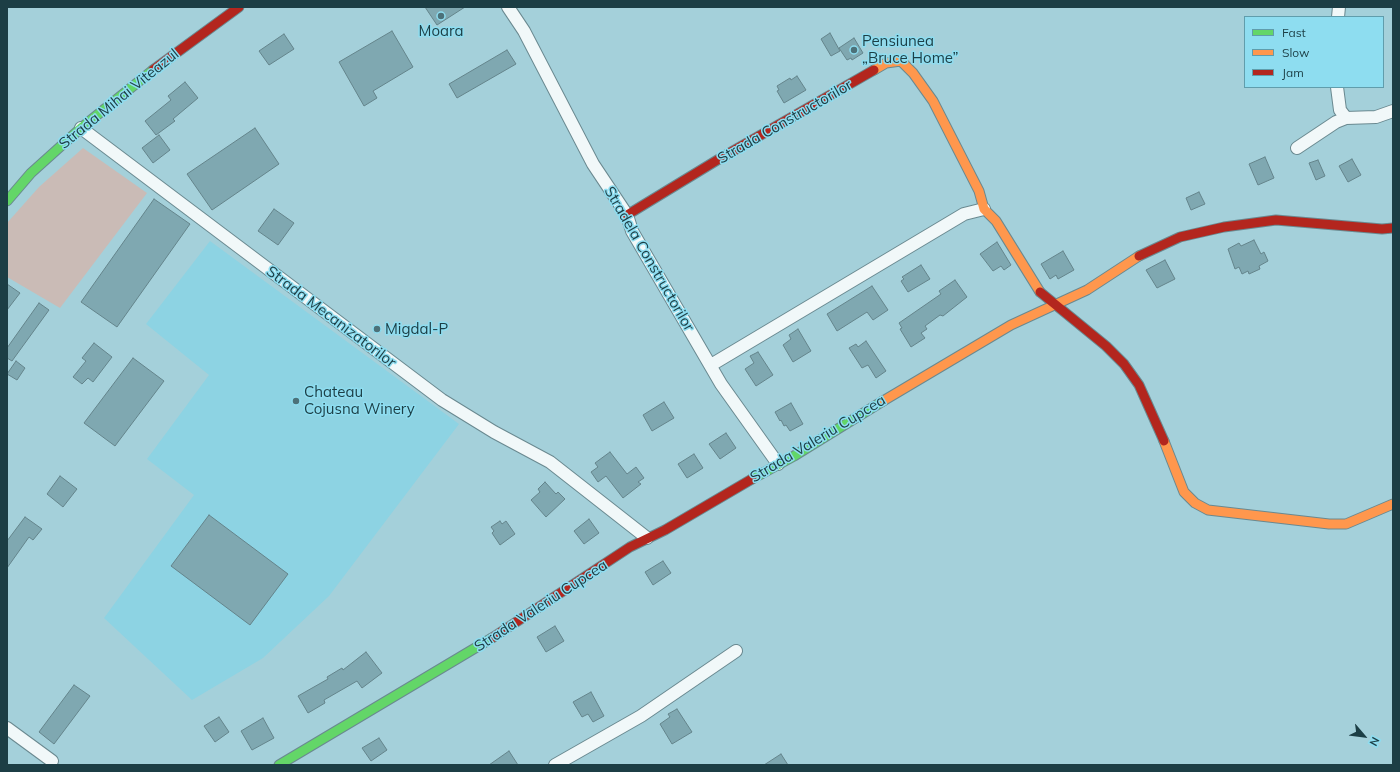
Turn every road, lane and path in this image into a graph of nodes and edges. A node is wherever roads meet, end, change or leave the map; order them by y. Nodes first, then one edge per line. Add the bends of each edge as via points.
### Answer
1 (239, 7) edge
2 (508, 7) edge
3 (1337, 88) edge
4 (1393, 111) edge
5 (1346, 118) junction
6 (81, 128) junction
7 (1297, 148) dead end
8 (7, 201) edge
9 (984, 209) junction
10 (627, 215) junction
11 (1393, 228) edge
12 (1052, 304) junction
13 (711, 364) junction
14 (778, 464) junction
15 (1393, 504) edge
16 (647, 538) junction
17 (736, 651) dead end
18 (7, 728) edge
19 (52, 761) dead end
20 (279, 765) edge
21 (555, 765) edge

1 - 6 street, Strada Mihai Viteazul via 153,70
2 - 10 street, Stradela Constructorilor via 524,32 593,164
3 - 5 street via 1340,110
4 - 5 street via 1367,119
5 - 7 street
6 - 8 street, Strada Mihai Viteazul via 31,172
6 - 16 street, Strada Mecanizatorilor via 436,395 494,432 550,462
9 - 10 street, Strada Constructorilor via 979,190 933,101 908,66 901,61 894,61 886,63 719,159
9 - 12 street, Strada Constructorilor via 996,221 1041,294
9 - 13 street via 964,214
10 - 13 street, Stradela Constructorilor via 632,231
11 - 12 street, Strada Valeriu Cupcea via 1276,220 1224,227 1180,237 1163,244 1144,253 1087,290
12 - 14 street, Strada Valeriu Cupcea via 1011,325
12 - 15 street, Strada Constructorilor via 1081,325 1124,364 1139,385 1184,492 1195,503 1208,510 1329,524 1346,524
13 - 14 street, Stradela Constructorilor via 721,384
14 - 16 street, Strada Valeriu Cupcea
16 - 20 street, Strada Valeriu Cupcea via 516,623
17 - 21 street via 641,716
18 - 19 street

